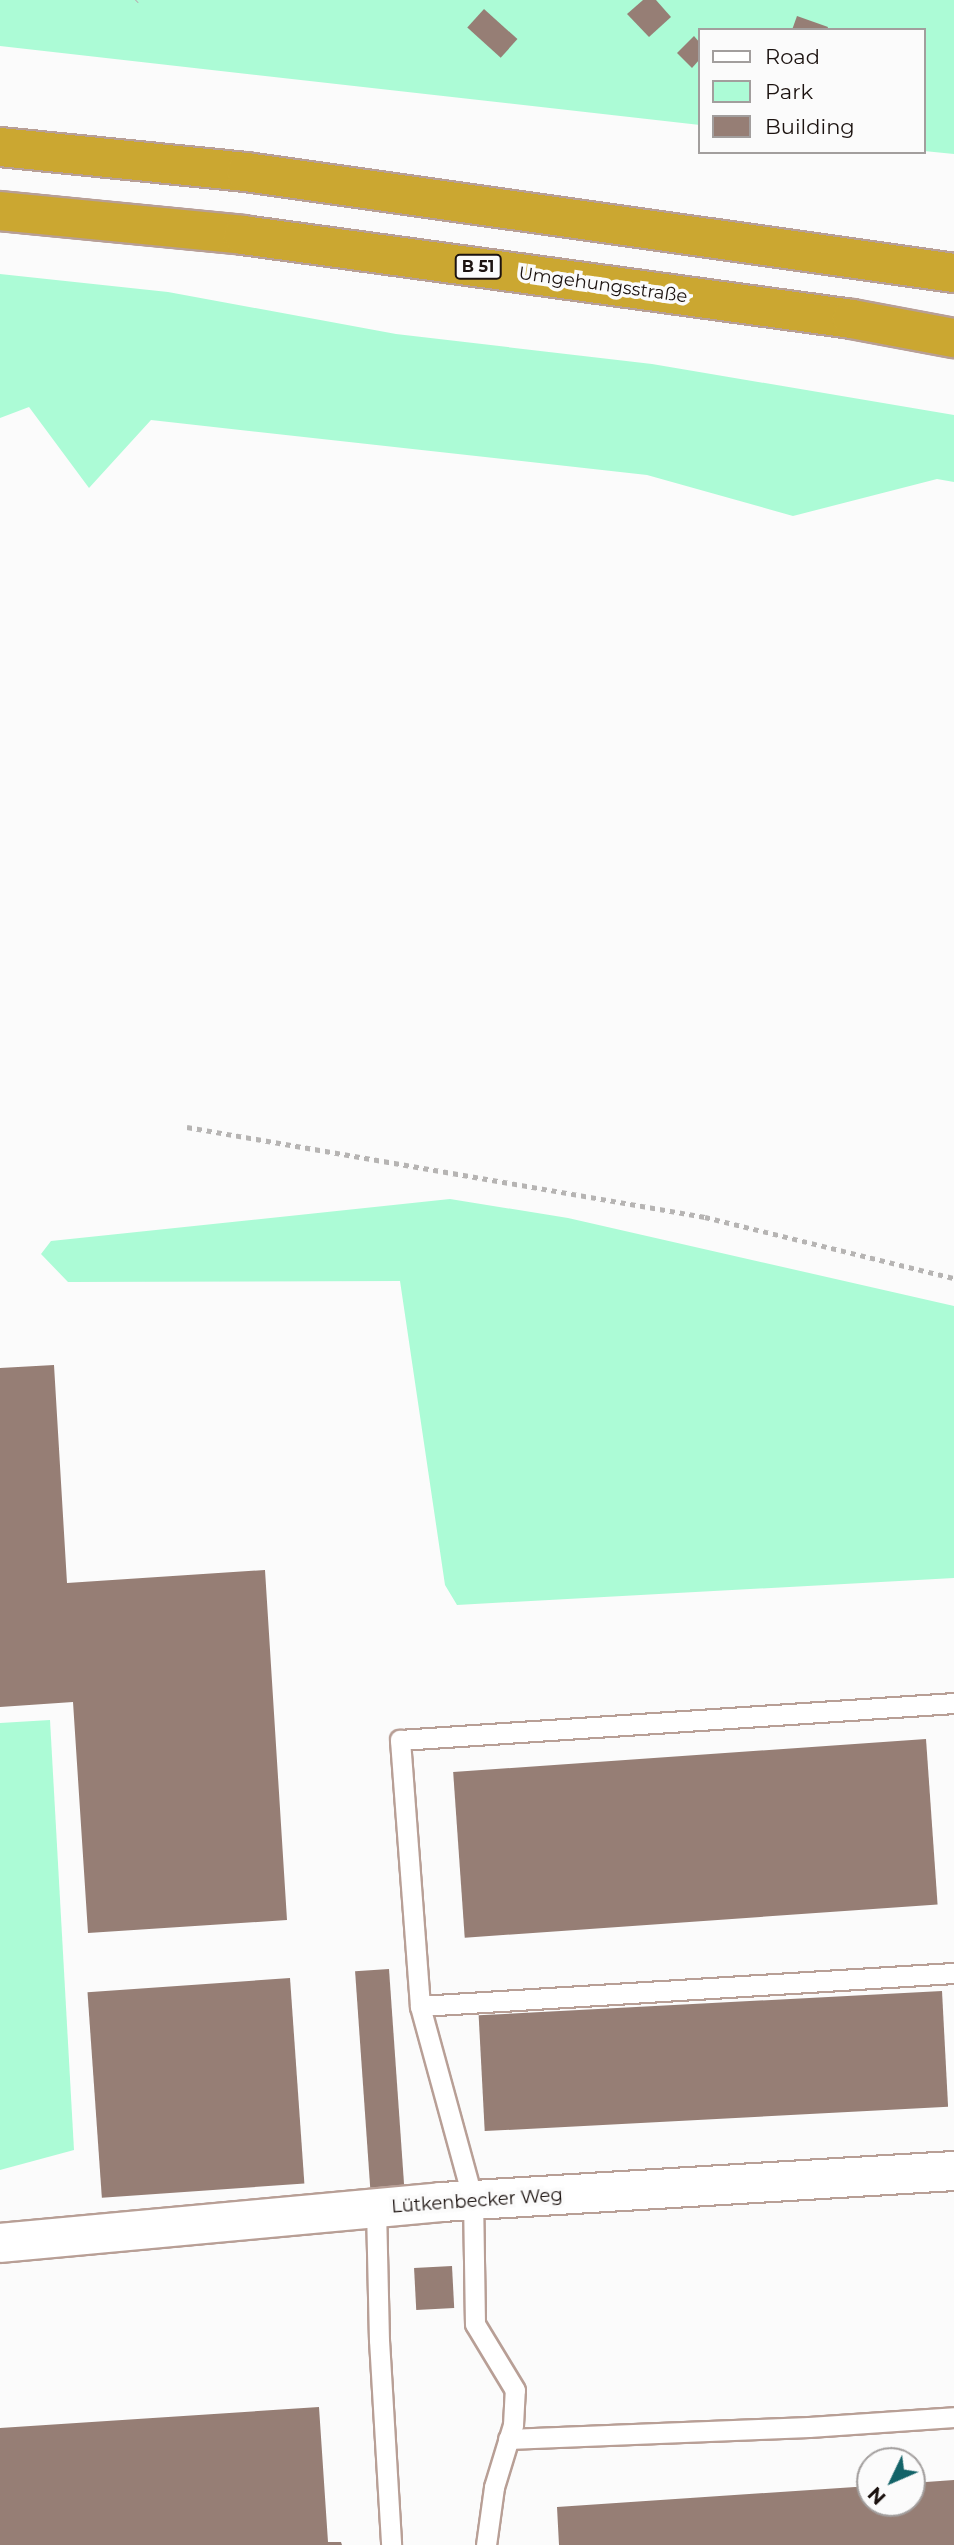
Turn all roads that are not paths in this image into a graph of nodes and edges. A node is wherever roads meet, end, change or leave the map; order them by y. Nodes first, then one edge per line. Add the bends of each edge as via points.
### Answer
1 (0, 147) edge
2 (0, 211) edge
3 (866, 258) junction
4 (954, 262) edge
5 (954, 273) edge
6 (954, 338) edge
7 (954, 1703) edge
8 (954, 1973) edge
9 (420, 2006) junction
10 (954, 2171) edge
11 (473, 2200) junction
12 (376, 2208) junction
13 (0, 2243) edge
14 (954, 2417) edge
15 (508, 2439) junction
16 (391, 2545) edge
17 (486, 2545) edge

1 - 3 highway via 246,172
2 - 6 highway, Umgehungsstraße / B 51 via 243,235 852,319
3 - 4 highway
3 - 5 highway
7 - 9 lane via 400,1740
8 - 9 lane
9 - 11 lane
10 - 11 street, Lütkenbecker Weg
11 - 12 street, Lütkenbecker Weg
11 - 15 lane via 475,2324 515,2390
12 - 13 street, Lütkenbecker Weg
12 - 16 lane
14 - 15 lane
15 - 17 lane via 494,2487

